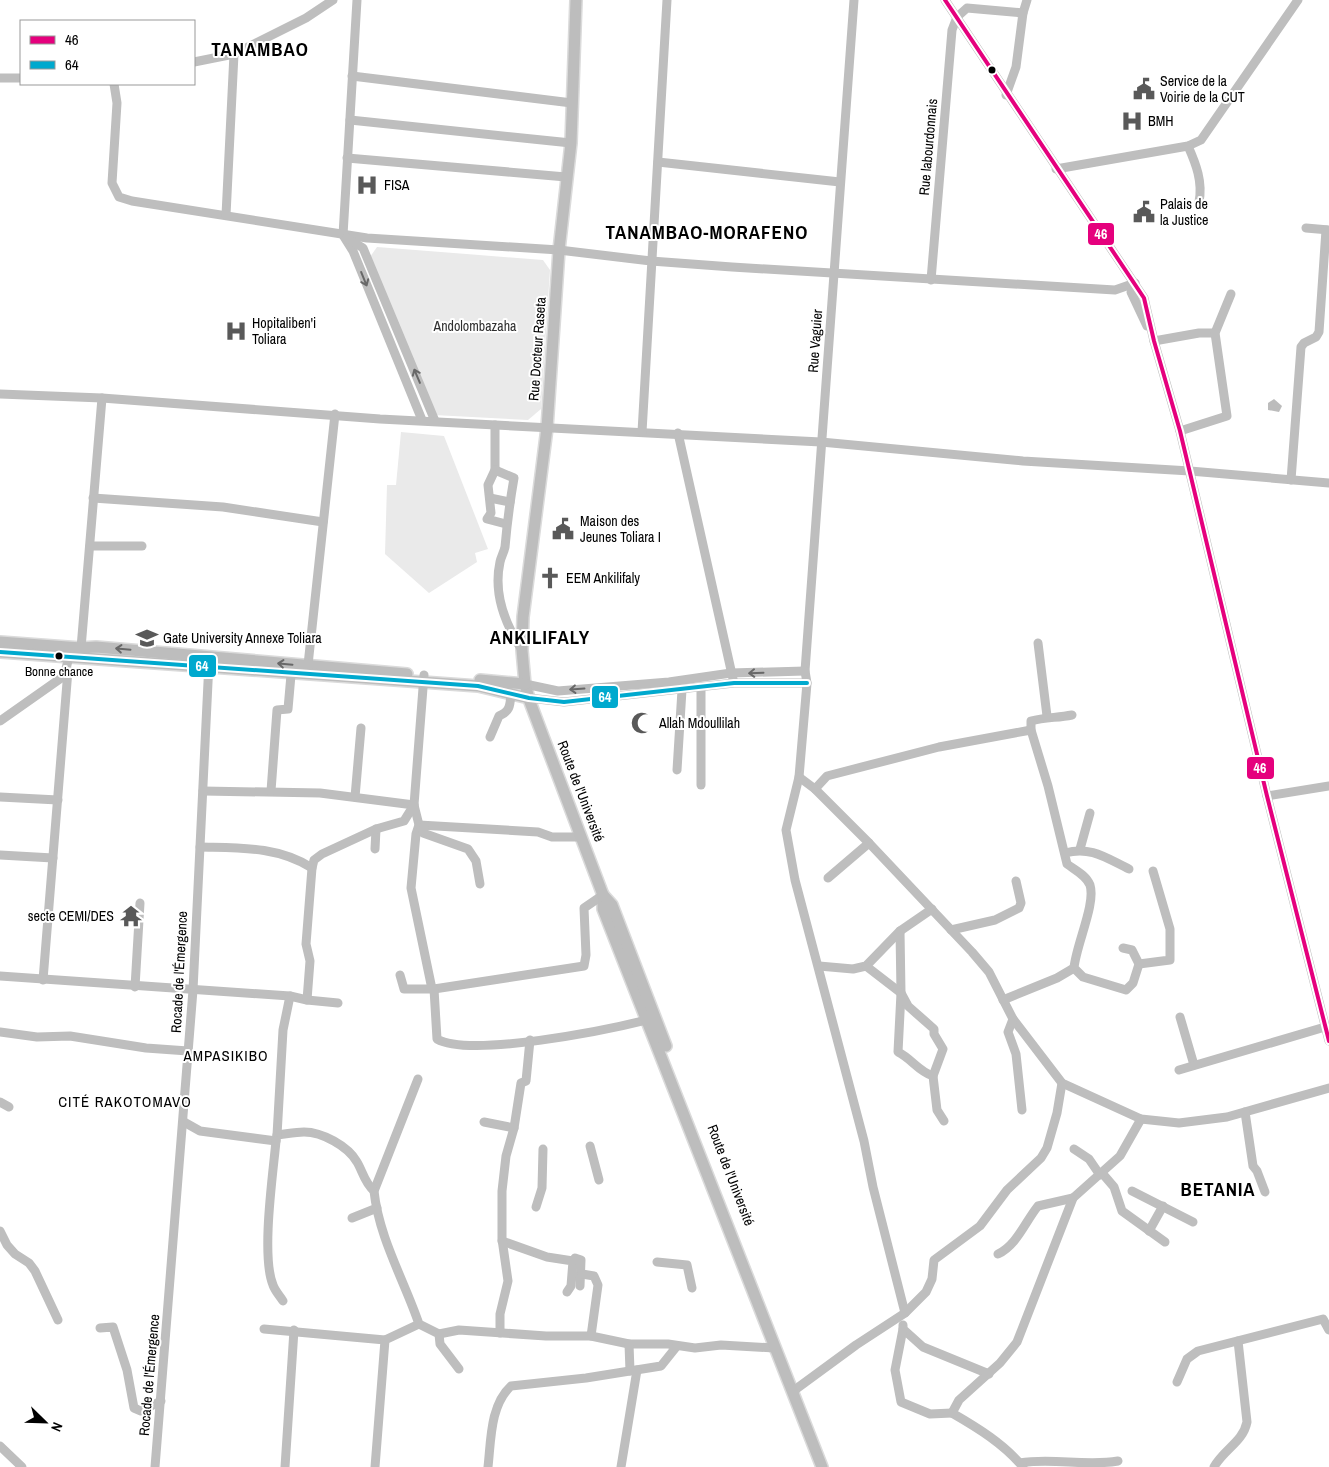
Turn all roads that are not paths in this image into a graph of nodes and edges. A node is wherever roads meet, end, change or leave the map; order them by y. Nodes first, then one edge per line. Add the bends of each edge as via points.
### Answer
1 (334, 0) edge
2 (357, 0) edge
3 (576, 0) edge
4 (668, 0) edge
5 (854, 0) edge
6 (945, 0) edge
7 (1027, 0) edge
8 (1298, 0) edge
9 (1023, 13) junction
10 (957, 17) junction
11 (234, 54) junction
12 (195, 62) edge
13 (352, 76) junction
14 (0, 78) edge
15 (20, 78) edge
16 (114, 85) edge
17 (1006, 95) junction
18 (572, 103) junction
19 (350, 120) junction
20 (571, 143) junction
21 (1188, 146) junction
22 (348, 158) junction
23 (658, 162) junction
24 (1056, 169) junction
25 (566, 177) junction
26 (840, 182) junction
27 (1199, 202) dead end
28 (226, 215) junction
29 (1306, 228) dead end
30 (1327, 230) edge
31 (343, 236) junction
32 (559, 250) junction
33 (652, 261) junction
34 (834, 273) junction
35 (930, 280) junction
36 (1135, 283) junction
37 (1231, 294) dead end
38 (1215, 333) junction
39 (1154, 342) junction
40 (0, 394) edge
41 (102, 398) junction
42 (335, 414) junction
43 (422, 420) junction
44 (436, 421) junction
45 (495, 425) junction
46 (547, 428) junction
47 (1180, 431) junction
48 (642, 432) junction
49 (678, 433) junction
50 (821, 442) junction
51 (495, 470) junction
52 (1190, 471) junction
53 (1291, 480) junction
54 (1329, 483) edge
55 (93, 498) junction
56 (490, 498) junction
57 (510, 502) junction
58 (323, 522) junction
59 (506, 524) junction
60 (90, 546) junction
61 (142, 546) dead end
62 (0, 642) edge
63 (1038, 643) dead end
64 (81, 648) junction
65 (522, 650) junction
66 (0, 652) edge
67 (69, 657) junction
68 (209, 662) junction
69 (308, 666) junction
70 (805, 671) junction
71 (731, 674) junction
72 (292, 675) junction
73 (424, 679) junction
74 (734, 683) junction
75 (526, 684) junction
76 (807, 684) junction
77 (701, 688) junction
78 (682, 690) junction
79 (511, 693) junction
80 (529, 698) junction
81 (1072, 715) dead end
82 (1047, 716) junction
83 (0, 721) edge
84 (361, 728) dead end
85 (1031, 730) junction
86 (490, 737) dead end
87 (677, 770) dead end
88 (799, 777) junction
89 (701, 784) dead end
90 (1329, 786) edge
91 (815, 789) junction
92 (203, 790) junction
93 (271, 791) junction
94 (1267, 796) junction
95 (0, 797) edge
96 (354, 797) junction
97 (58, 800) junction
98 (414, 805) junction
99 (1090, 813) dead end
100 (422, 826) junction
101 (376, 829) junction
102 (581, 837) junction
103 (869, 842) junction
104 (200, 847) junction
105 (375, 849) dead end
106 (1080, 849) junction
107 (1065, 853) junction
108 (0, 855) edge
109 (53, 858) junction
110 (312, 868) junction
111 (1129, 869) dead end
112 (1153, 871) dead end
113 (828, 878) dead end
114 (1016, 881) dead end
115 (480, 884) dead end
116 (604, 895) junction
117 (140, 903) dead end
118 (932, 909) junction
119 (951, 930) junction
120 (900, 932) junction
121 (1123, 948) dead end
122 (1139, 964) junction
123 (819, 966) junction
124 (866, 966) junction
125 (1074, 968) junction
126 (0, 976) edge
127 (400, 976) dead end
128 (43, 980) junction
129 (135, 987) junction
130 (433, 989) junction
131 (193, 990) junction
132 (901, 993) junction
133 (290, 996) junction
134 (307, 1000) junction
135 (1003, 1000) junction
136 (338, 1003) dead end
137 (1180, 1017) dead end
138 (1013, 1019) junction
139 (647, 1020) junction
140 (1325, 1027) junction
141 (0, 1032) edge
142 (530, 1040) junction
143 (1329, 1041) edge
144 (188, 1050) junction
145 (1194, 1065) junction
146 (1179, 1070) dead end
147 (932, 1076) junction
148 (418, 1079) dead end
149 (1062, 1083) junction
150 (1329, 1088) edge
151 (1022, 1110) dead end
152 (1245, 1112) junction
153 (1141, 1119) junction
154 (944, 1121) dead end
155 (184, 1122) junction
156 (484, 1122) dead end
157 (514, 1128) junction
158 (277, 1138) junction
159 (590, 1146) dead end
160 (1074, 1149) dead end
161 (543, 1150) dead end
162 (1101, 1174) junction
163 (599, 1180) dead end
164 (374, 1191) junction
165 (1132, 1191) dead end
166 (1265, 1192) dead end
167 (1073, 1198) junction
168 (1163, 1206) junction
169 (536, 1207) dead end
170 (377, 1208) junction
171 (352, 1218) dead end
172 (1193, 1222) dead end
173 (0, 1231) edge
174 (1149, 1231) junction
175 (502, 1241) junction
176 (1165, 1242) dead end
177 (998, 1254) dead end
178 (573, 1261) junction
179 (658, 1262) dead end
180 (582, 1274) junction
181 (580, 1286) dead end
182 (692, 1288) dead end
183 (567, 1292) dead end
184 (283, 1301) dead end
185 (903, 1315) junction
186 (58, 1320) dead end
187 (420, 1324) junction
188 (100, 1328) dead end
189 (264, 1329) dead end
190 (903, 1329) junction
191 (294, 1330) junction
192 (1329, 1330) edge
193 (500, 1333) junction
194 (439, 1334) junction
195 (590, 1336) junction
196 (385, 1340) junction
197 (1238, 1342) junction
198 (629, 1344) junction
199 (677, 1346) junction
200 (774, 1348) junction
201 (459, 1369) dead end
202 (634, 1371) junction
203 (989, 1374) junction
204 (1177, 1382) dead end
205 (796, 1389) junction
206 (161, 1401) junction
207 (952, 1413) junction
208 (0, 1446) edge
209 (1118, 1460) dead end
210 (1021, 1465) edge
211 (22, 1467) edge
212 (155, 1467) edge
213 (285, 1467) edge
214 (375, 1467) edge
215 (488, 1467) edge
216 (621, 1467) edge
217 (822, 1467) edge
218 (828, 1467) edge
219 (1214, 1467) edge

1 - 11 street via 306,18
2 - 13 street
3 - 18 main road, Rue Docteur Raseta
4 - 23 street
5 - 26 street, Rue Vaguier
6 - 10 street
7 - 9 street
8 - 21 street via 1200,140
9 - 10 street via 967,8
9 - 17 street via 1016,67
10 - 17 street
10 - 35 street, Rue labourdonnais via 952,30
11 - 12 street
11 - 28 street
13 - 18 street
13 - 19 street
14 - 15 street
16 - 28 street via 117,103 112,183 119,197
17 - 24 street
18 - 20 main road, Rue Docteur Raseta
19 - 20 street
19 - 22 street
20 - 25 main road, Rue Docteur Raseta
21 - 24 street
21 - 27 street via 1196,164 1201,191
22 - 25 street
22 - 31 street
23 - 26 street
23 - 33 street
24 - 36 street
25 - 32 main road, Rue Docteur Raseta
26 - 34 street, Rue Vaguier
28 - 31 street
29 - 30 street
30 - 53 street via 1319,332 1302,347
31 - 32 street
31 -> 43 street via 353,251
44 -> 31 street via 363,248
32 - 33 street
32 - 46 main road, Rue Docteur Raseta
33 - 34 street
33 - 48 street
34 - 35 street
34 - 50 street, Rue Vaguier
35 - 36 street via 1115,290
36 - 39 street via 1144,298
37 - 38 street
38 - 39 street
38 - 47 street via 1227,416
39 - 47 street
40 - 41 street
41 - 42 street
41 - 55 street
42 - 43 street
42 - 58 street
43 - 44 street
44 - 45 street
45 - 46 street
45 - 51 street
46 - 48 street
46 - 65 main road, Rue Docteur Raseta via 523,617
47 - 52 street
48 - 49 street
49 - 50 street
49 - 71 street
50 - 52 street via 1023,461
50 - 70 street, Rue Vaguier
51 - 56 street via 488,485
51 - 57 street via 514,478
52 - 53 street
52 - 94 street
53 - 54 street
55 - 58 street via 223,507
55 - 60 street
56 - 57 street
56 - 59 street via 491,513 487,519
57 - 59 street
58 - 69 street
59 - 65 street via 498,584 509,630
60 - 61 street
60 - 64 street
62 - 64 main road
63 - 82 street
64 - 67 street
68 -> 64 main road via 96,647
65 - 75 main road, Rue Docteur Raseta
66 - 67 main road
67 - 68 main road
67 - 83 street via 64,676
67 - 97 street
69 -> 68 main road
68 - 72 main road
68 - 92 street, Rocade de l'Émergence
69 - 73 main road
70 -> 71 street
70 - 76 street, Rue Vaguier
71 - 74 street
71 -> 75 street via 558,691
72 - 73 main road
72 - 93 street via 288,709 277,710
73 - 75 main road
73 - 79 main road
73 - 98 street
74 - 76 street
74 - 77 street
75 - 80 main road, Rue Docteur Raseta
76 - 88 street, Rue Vaguier
77 - 78 street
77 - 89 street
78 - 80 street via 564,702
78 - 87 street
79 - 80 main road
79 - 86 street via 510,708 499,716
80 - 102 main road, Route de l'Université
81 - 82 street via 1053,719
82 - 85 street via 1031,721
84 - 96 street
85 - 91 street via 940,746 827,776
85 - 107 street
88 - 91 street
88 - 123 street, Rue Vaguier via 786,830 795,880
90 - 94 street
91 - 103 street
92 - 93 street
92 - 104 street, Rocade de l'Émergence
93 - 96 street
94 - 140 street
95 - 97 street
96 - 98 street
97 - 109 street
98 - 100 street
98 - 101 street via 404,821
99 - 106 street
100 - 102 street
100 - 115 street via 424,833 468,849 476,860
100 - 130 street via 416,834 411,888
101 - 105 street
101 - 110 street via 322,854 314,860
102 - 116 main road, Route de l'Université
103 - 113 street
103 - 118 street
104 - 110 street via 257,849 283,855
104 - 131 street, Rocade de l'Émergence
106 - 107 street
106 - 111 street
107 - 125 street via 1067,864 1083,874 1091,893
108 - 109 street
109 - 128 street
110 - 134 street via 306,944 310,961
112 - 122 street via 1170,929 1170,960
114 - 119 street via 1021,903 1019,908 995,920
116 - 130 street via 584,908 584,966
116 - 139 main road, Route de l'Université via 603,909
116 - 205 main road, Route de l'Université via 612,905
117 - 129 street
118 - 119 street
118 - 120 street
119 - 135 street via 989,972
120 - 124 street
120 - 132 street
121 - 122 street via 1132,950
122 - 125 street via 1133,983 1126,990 1083,977
123 - 124 street via 853,969
123 - 185 street, Rue Vaguier
124 - 132 street
125 - 135 street
126 - 128 street
127 - 130 street via 404,989
128 - 129 street
129 - 131 street
130 - 142 street via 435,1034 442,1042 461,1046
131 - 133 street
131 - 144 street, Rocade de l'Émergence
132 - 147 street via 908,1006 934,1030 943,1049
132 - 147 street via 898,1052
133 - 134 street
133 - 158 street via 282,1030
134 - 136 street
135 - 138 street
137 - 145 street
138 - 149 street
138 - 151 street via 1008,1032 1016,1054
139 - 142 street via 611,1029
139 - 200 main road, Route de l'Université
140 - 143 street
140 - 145 street
141 - 144 street via 70,1036 146,1048
142 - 157 street via 526,1081 521,1084
144 - 155 street, Rocade de l'Émergence
145 - 146 street
147 - 154 street via 937,1110
148 - 164 street
149 - 153 street
149 - 185 street via 1057,1113 1041,1158 1007,1190 980,1226 934,1260 932,1279 926,1292
150 - 152 street
152 - 153 street via 1179,1122
152 - 166 street via 1253,1166
153 - 162 street via 1120,1156
155 - 158 street via 200,1131
155 - 206 street, Rocade de l'Émergence
156 - 157 street
157 - 175 street via 506,1156 502,1191
158 - 164 street via 305,1132 333,1141 352,1155
158 - 184 street via 271,1194 270,1269 272,1284
159 - 163 street
160 - 162 street
161 - 169 street via 542,1188
162 - 167 street
162 - 174 street via 1114,1187 1122,1211
164 - 170 street
165 - 168 street
167 - 177 street via 1038,1206 1012,1244
167 - 203 street via 1017,1342
168 - 172 street
168 - 174 street
170 - 171 street
170 - 187 street via 382,1230
173 - 186 street via 7,1245 35,1271
174 - 176 street
175 - 178 street via 547,1257
175 - 193 street via 508,1281 500,1314
178 - 180 street via 575,1258 581,1260
178 - 183 street via 571,1286
179 - 182 street via 687,1265
180 - 181 street
180 - 195 street via 594,1276 598,1285
185 - 190 street, Rue Vaguier
185 - 205 street
187 - 194 street
187 - 196 street
188 - 206 street via 113,1327 127,1370 134,1408 142,1411
189 - 191 street
190 - 203 street via 923,1347
190 - 207 street via 895,1370 902,1402 930,1414
191 - 196 street
191 - 213 street
192 - 197 street via 1323,1319
193 - 194 street via 460,1330
193 - 195 street
194 - 201 street via 440,1344
195 - 198 street
196 - 214 street
197 - 204 street via 1198,1351 1188,1359
197 - 219 street via 1247,1422 1245,1432
198 - 199 street
198 - 202 street
199 - 200 street
199 - 202 street via 661,1366
200 - 217 main road, Route de l'Université
202 - 215 street via 511,1386 497,1406
202 - 216 street
203 - 207 street via 967,1391
205 - 218 main road, Route de l'Université
206 - 212 street, Rocade de l'Émergence
207 - 210 street via 994,1440 1015,1456
208 - 211 street
209 - 210 street

